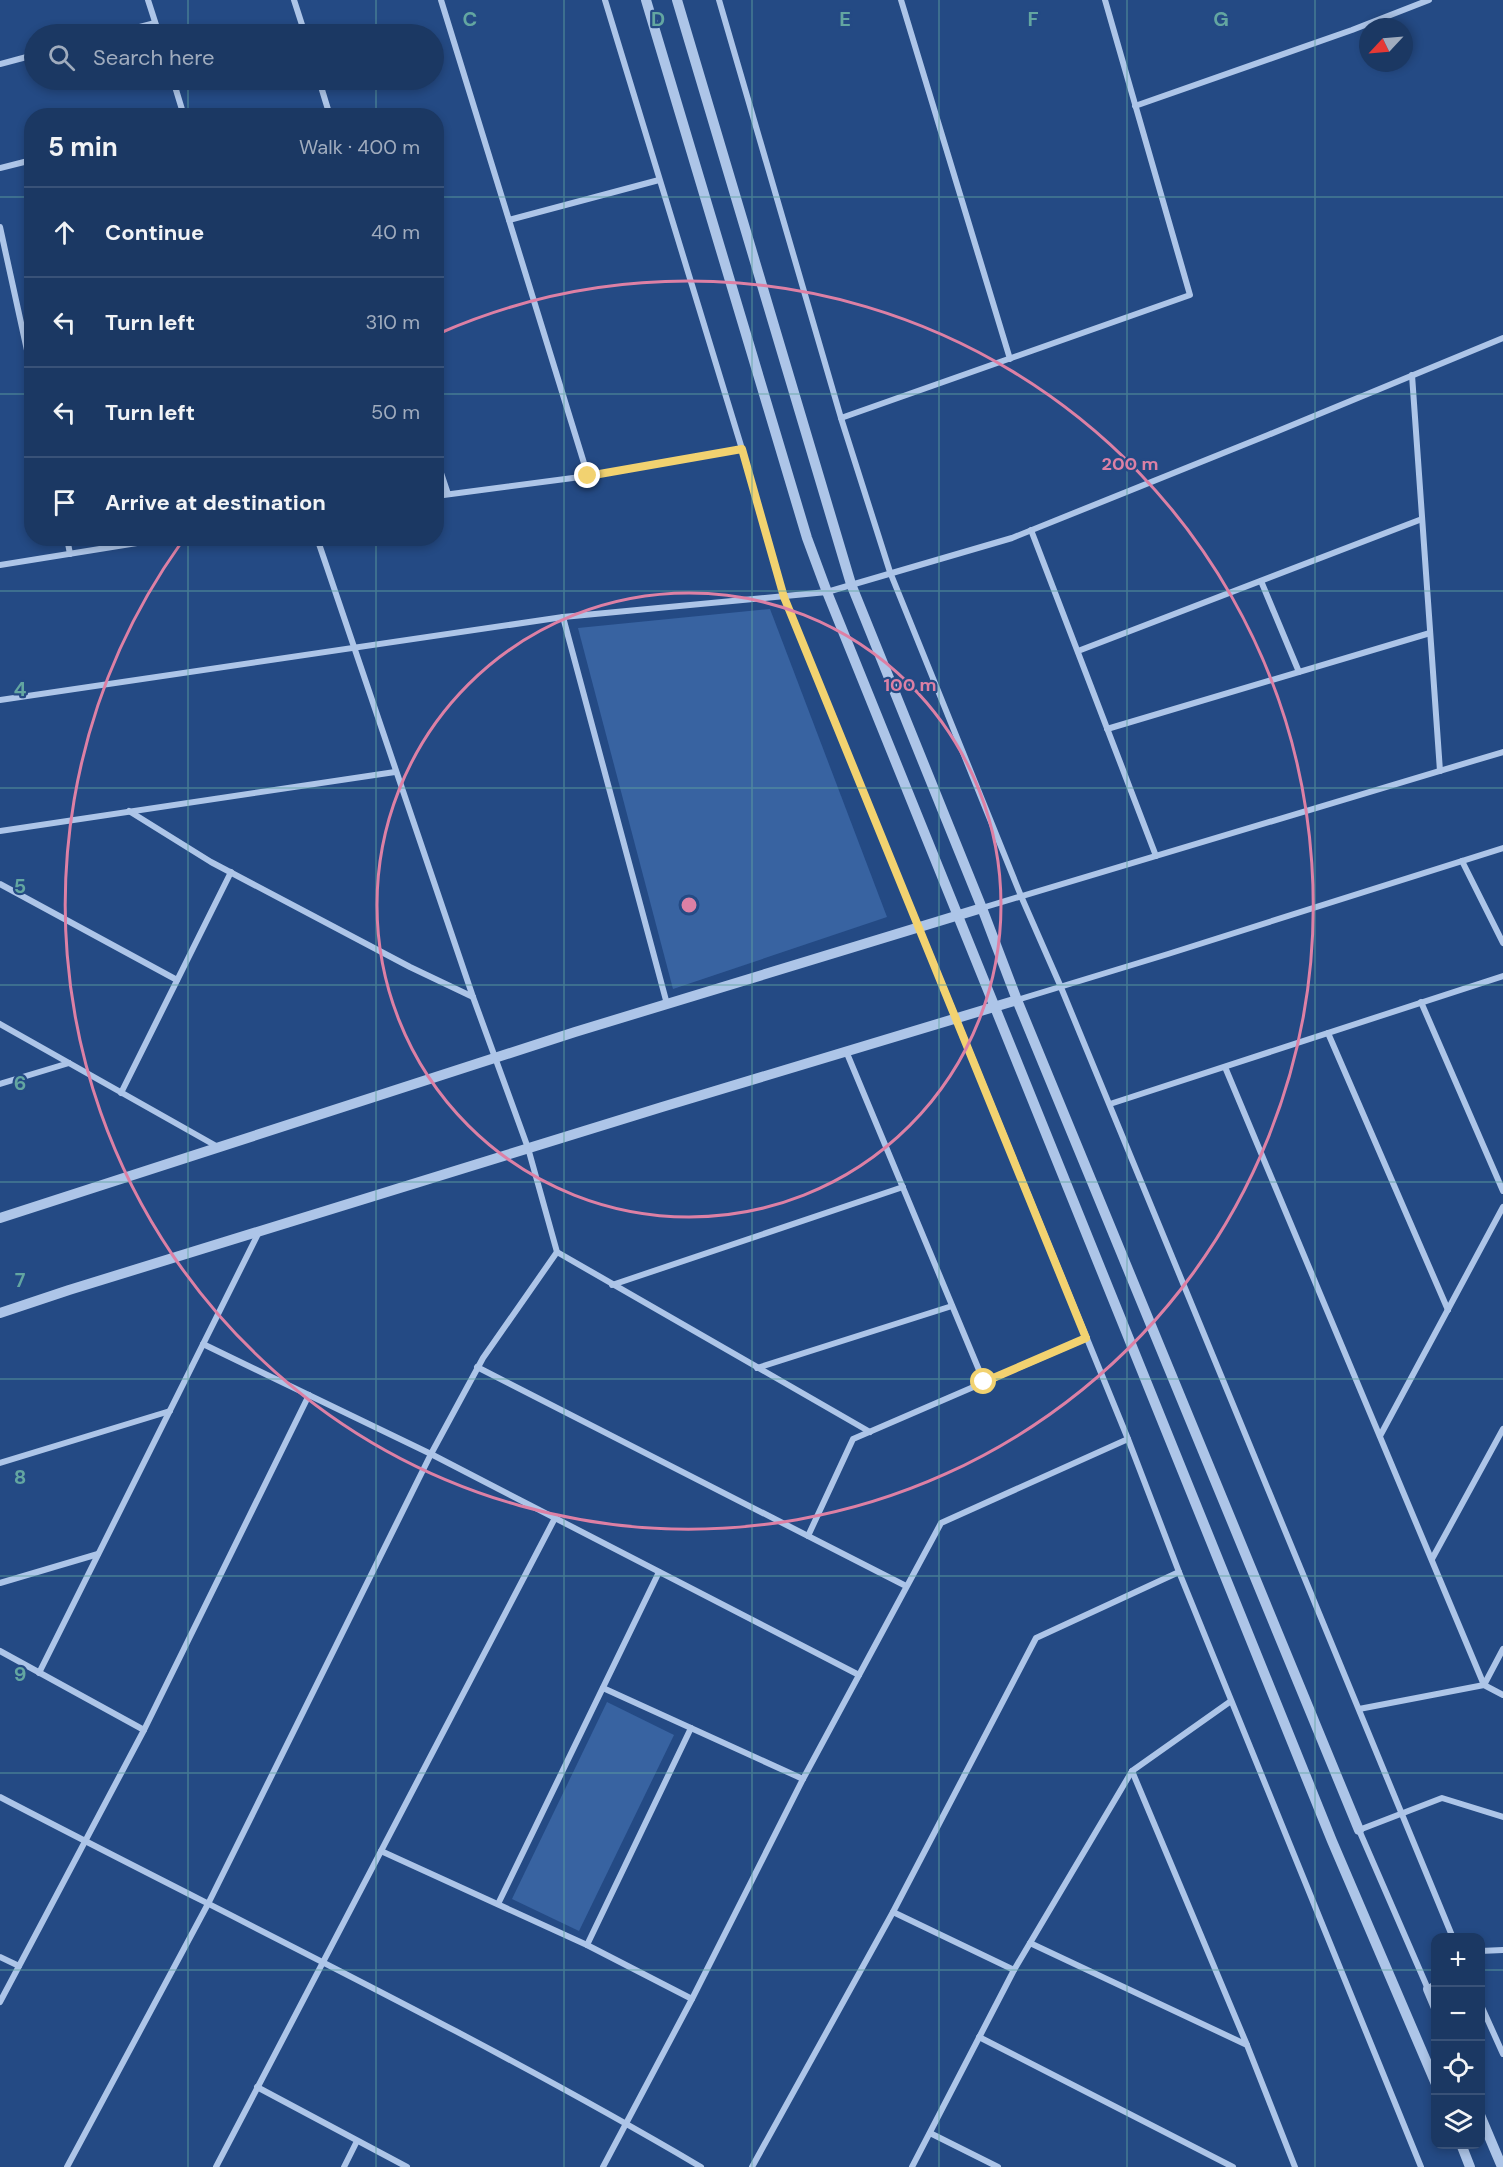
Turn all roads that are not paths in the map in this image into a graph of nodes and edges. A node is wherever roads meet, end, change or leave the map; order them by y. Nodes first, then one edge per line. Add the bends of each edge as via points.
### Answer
1 (148, 0) edge
2 (294, 0) edge
3 (441, 0) edge
4 (605, 0) edge
5 (646, 0) edge
6 (676, 0) edge
7 (719, 0) edge
8 (901, 0) edge
9 (1105, 0) edge
10 (1429, 0) edge
11 (155, 23) joint
12 (151, 24) edge
13 (302, 24) edge
14 (24, 58) edge
15 (0, 64) edge
16 (176, 90) edge
17 (322, 90) edge
18 (1135, 106) junction
19 (182, 108) edge
20 (328, 108) edge
21 (24, 162) edge
22 (0, 168) edge
23 (659, 180) junction
24 (509, 220) junction
25 (0, 226) edge
26 (24, 336) edge
27 (1503, 338) edge
28 (1010, 359) junction
29 (1412, 375) junction
30 (841, 418) junction
31 (742, 449) junction
32 (588, 476) junction
33 (444, 482) edge
34 (448, 494) junction
35 (444, 495) edge
36 (1422, 519) junction
37 (1031, 530) junction
38 (68, 546) edge
39 (119, 546) edge
40 (320, 546) edge
41 (70, 554) junction
42 (0, 565) edge
43 (890, 572) junction
44 (1261, 581) junction
45 (851, 584) junction
46 (827, 592) junction
47 (784, 597) junction
48 (563, 617) junction
49 (1430, 633) junction
50 (353, 647) junction
51 (1077, 651) junction
52 (1299, 672) junction
53 (0, 700) edge
54 (1107, 729) junction
55 (1503, 752) edge
56 (1440, 771) junction
57 (395, 772) junction
58 (129, 811) junction
59 (0, 831) edge
60 (1503, 848) edge
61 (1156, 856) junction
62 (1462, 861) junction
63 (231, 872) junction
64 (0, 885) edge
65 (1021, 896) junction
66 (982, 908) junction
67 (958, 916) junction
68 (919, 927) junction
69 (1503, 943) edge
70 (1503, 976) edge
71 (177, 980) junction
72 (1060, 985) junction
73 (473, 997) junction
74 (1017, 1000) junction
75 (1421, 1002) junction
76 (667, 1004) junction
77 (993, 1007) junction
78 (955, 1018) junction
79 (0, 1024) edge
80 (1328, 1033) junction
81 (846, 1051) junction
82 (495, 1058) junction
83 (69, 1063) junction
84 (1225, 1067) junction
85 (0, 1084) edge
86 (121, 1093) junction
87 (1110, 1104) junction
88 (219, 1148) junction
89 (528, 1148) junction
90 (903, 1187) junction
91 (1503, 1191) edge
92 (1503, 1207) edge
93 (0, 1218) edge
94 (259, 1231) junction
95 (557, 1252) junction
96 (612, 1285) junction
97 (952, 1306) junction
98 (1448, 1310) junction
99 (0, 1313) edge
100 (1086, 1338) junction
101 (203, 1344) junction
102 (477, 1367) junction
103 (757, 1368) junction
104 (984, 1382) junction
105 (309, 1395) junction
106 (170, 1411) junction
107 (1503, 1429) edge
108 (870, 1432) junction
109 (1380, 1436) junction
110 (1128, 1439) junction
111 (431, 1454) junction
112 (0, 1463) edge
113 (555, 1518) junction
114 (808, 1536) junction
115 (98, 1554) junction
116 (1432, 1559) junction
117 (659, 1572) junction
118 (1179, 1572) junction
119 (0, 1583) edge
120 (906, 1586) junction
121 (1503, 1649) edge
122 (0, 1652) edge
123 (39, 1673) junction
124 (859, 1675) junction
125 (1484, 1685) junction
126 (603, 1688) junction
127 (1503, 1695) edge
128 (1231, 1701) junction
129 (1359, 1709) junction
130 (691, 1728) junction
131 (144, 1730) junction
132 (1132, 1771) junction
133 (803, 1779) junction
134 (0, 1797) edge
135 (1402, 1814) junction
136 (1503, 1817) edge
137 (1359, 1830) junction
138 (85, 1841) junction
139 (381, 1851) junction
140 (208, 1902) junction
141 (498, 1904) junction
142 (893, 1912) junction
143 (1451, 1933) edge
144 (1030, 1943) junction
145 (587, 1945) junction
146 (1503, 1950) edge
147 (1485, 1951) edge
148 (0, 1957) edge
149 (322, 1962) junction
150 (19, 1966) junction
151 (1014, 1970) junction
152 (1431, 1984) edge
153 (692, 1999) junction
154 (0, 2002) edge
155 (1485, 2014) edge
156 (979, 2037) junction
157 (1247, 2045) junction
158 (1503, 2055) edge
159 (1431, 2072) edge
160 (257, 2087) junction
161 (626, 2123) junction
162 (1485, 2127) edge
163 (930, 2133) junction
164 (357, 2141) junction
165 (1463, 2149) edge
166 (67, 2167) edge
167 (216, 2167) edge
168 (344, 2167) edge
169 (407, 2167) edge
170 (603, 2167) edge
171 (701, 2167) edge
172 (752, 2167) edge
173 (912, 2167) edge
174 (998, 2167) edge
175 (1233, 2167) edge
176 (1295, 2167) edge
177 (1421, 2167) edge
178 (1470, 2167) edge
179 (1502, 2167) edge

1 - 11 street
2 - 13 street
3 - 24 street
4 - 23 street
5 - 46 street via 807,538
6 - 45 street
7 - 30 street
8 - 28 street
9 - 18 street
10 - 18 street
11 - 12 street
14 - 15 street
16 - 19 street
17 - 20 street
18 - 28 street via 1190,295
21 - 22 street
23 - 24 street
23 - 31 street
24 - 32 street
25 - 26 street
27 - 29 street
28 - 30 street
29 - 36 street
29 - 37 street
30 - 43 street
31 - 32 street
31 - 47 street
32 - 34 street
33 - 34 street
34 - 35 street
36 - 44 street
36 - 49 street
37 - 43 street
37 - 51 street
38 - 41 street
39 - 41 street
40 - 50 street
41 - 42 street
43 - 45 street
43 - 65 street
44 - 51 street
44 - 52 street
45 - 46 street
45 - 66 street
46 - 47 street
46 - 67 street
47 - 48 street
47 - 68 street
48 - 50 street
48 - 76 street
49 - 52 street
49 - 56 street
50 - 53 street
50 - 57 street
51 - 54 street
52 - 54 street
54 - 61 street
55 - 56 street
56 - 61 street
57 - 58 street
57 - 73 street
58 - 59 street
58 - 63 street
60 - 62 street
61 - 65 street
62 - 69 street
62 - 72 street
63 - 71 street
63 - 73 street
64 - 71 street
65 - 66 street
65 - 72 street
66 - 67 street
66 - 74 street
67 - 68 street
67 - 77 street
68 - 76 street
68 - 78 street
70 - 75 street
71 - 86 street
72 - 74 street
72 - 87 street
73 - 82 street
74 - 77 street
74 - 137 street
75 - 80 street
75 - 91 street
76 - 82 street
77 - 78 street
77 - 159 street via 1332,1841
78 - 81 street
78 - 100 street
79 - 83 street
80 - 84 street
80 - 98 street
81 - 89 street
81 - 90 street
82 - 88 street
82 - 89 street
83 - 85 street
83 - 86 street
84 - 87 street
84 - 109 street
86 - 88 street
87 - 129 street
88 - 93 street
89 - 94 street
89 - 95 street
90 - 96 street
90 - 97 street
92 - 98 street
94 - 99 street
94 - 101 street
95 - 96 street
95 - 102 street
96 - 103 street
97 - 103 street
97 - 104 street
98 - 109 street
100 - 104 street
100 - 110 street
101 - 105 street
101 - 106 street
102 - 111 street
102 - 114 street
103 - 108 street
104 - 108 street
105 - 111 street
105 - 131 street
106 - 112 street
106 - 115 street
107 - 116 street
108 - 114 street via 853,1440
109 - 116 street
110 - 118 street
110 - 120 street via 942,1523
111 - 113 street
111 - 140 street
113 - 117 street
113 - 139 street
114 - 120 street
115 - 119 street
115 - 123 street
116 - 125 street
117 - 124 street
117 - 126 street
118 - 128 street
118 - 142 street via 1036,1638
120 - 124 street
121 - 125 street
122 - 123 street
123 - 131 street
124 - 133 street
125 - 127 street
125 - 129 street
126 - 130 street
126 - 141 street
128 - 132 street
128 - 177 street
129 - 135 street
130 - 133 street
130 - 145 street
131 - 138 street
132 - 144 street
132 - 157 street
133 - 153 street
134 - 138 street
135 - 136 street via 1442,1798
135 - 137 street
135 - 143 street
137 - 152 street
138 - 140 street
138 - 150 street
139 - 141 street
139 - 149 street
140 - 149 street
140 - 166 street
141 - 145 street
142 - 151 street
142 - 172 street
144 - 151 street
144 - 157 street
145 - 153 street
146 - 147 street
148 - 150 street
149 - 160 street
149 - 161 street
150 - 154 street
151 - 156 street
153 - 161 street
155 - 158 street
156 - 163 street
156 - 175 street
157 - 176 street
160 - 164 street
160 - 167 street
161 - 170 street
161 - 171 street
162 - 179 street
163 - 173 street
163 - 174 street
164 - 168 street
164 - 169 street
165 - 178 street

